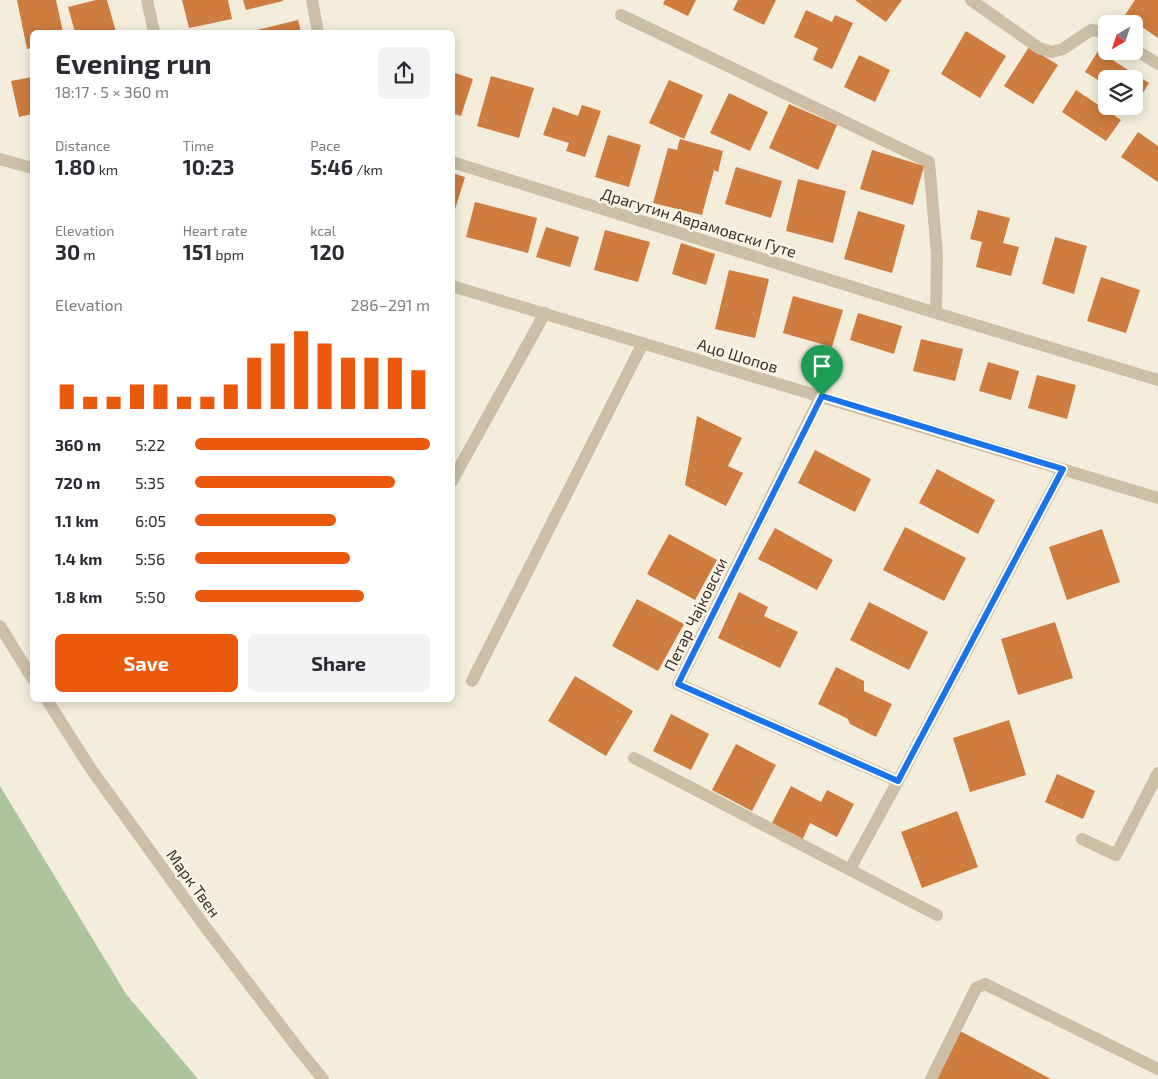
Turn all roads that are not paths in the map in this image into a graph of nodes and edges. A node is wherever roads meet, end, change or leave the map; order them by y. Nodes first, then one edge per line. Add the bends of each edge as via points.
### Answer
1 (147, 0) edge
2 (312, 0) edge
3 (971, 0) edge
4 (621, 15) dead end
5 (154, 30) edge
6 (318, 30) edge
7 (1098, 31) edge
8 (1143, 55) edge
9 (1158, 64) edge
10 (0, 159) edge
11 (455, 163) edge
12 (30, 167) edge
13 (455, 287) edge
14 (545, 313) junction
15 (936, 313) junction
16 (643, 343) junction
17 (1158, 380) edge
18 (822, 396) junction
19 (1063, 469) junction
20 (455, 476) edge
21 (1158, 498) edge
22 (0, 626) edge
23 (30, 675) edge
24 (472, 681) dead end
25 (48, 702) edge
26 (634, 758) dead end
27 (1158, 773) edge
28 (898, 781) junction
29 (1082, 839) dead end
30 (850, 869) junction
31 (937, 915) dead end
32 (1158, 1069) edge
33 (323, 1079) edge
34 (931, 1079) edge

1 - 5 street
2 - 6 street
3 - 7 street via 1039,48 1052,52 1063,49 1091,30
4 - 15 street via 929,162 937,254
8 - 9 street
10 - 12 street
11 - 15 street, Драгутин Аврамовски Гуте
13 - 14 street, Ацо Шопов
14 - 16 street, Ацо Шопов
14 - 20 street
15 - 17 street, Драгутин Аврамовски Гуте
16 - 18 street, Ацо Шопов
16 - 24 street
18 - 19 street, Ацо Шопов
18 - 28 street, Петар Чајковски via 678,684
19 - 21 street, Ацо Шопов
19 - 28 street
22 - 23 street
25 - 33 street, Марк Твен via 91,769 203,924
26 - 30 street
27 - 29 street via 1116,855
28 - 30 street
30 - 31 street
32 - 34 street via 985,984 976,988

